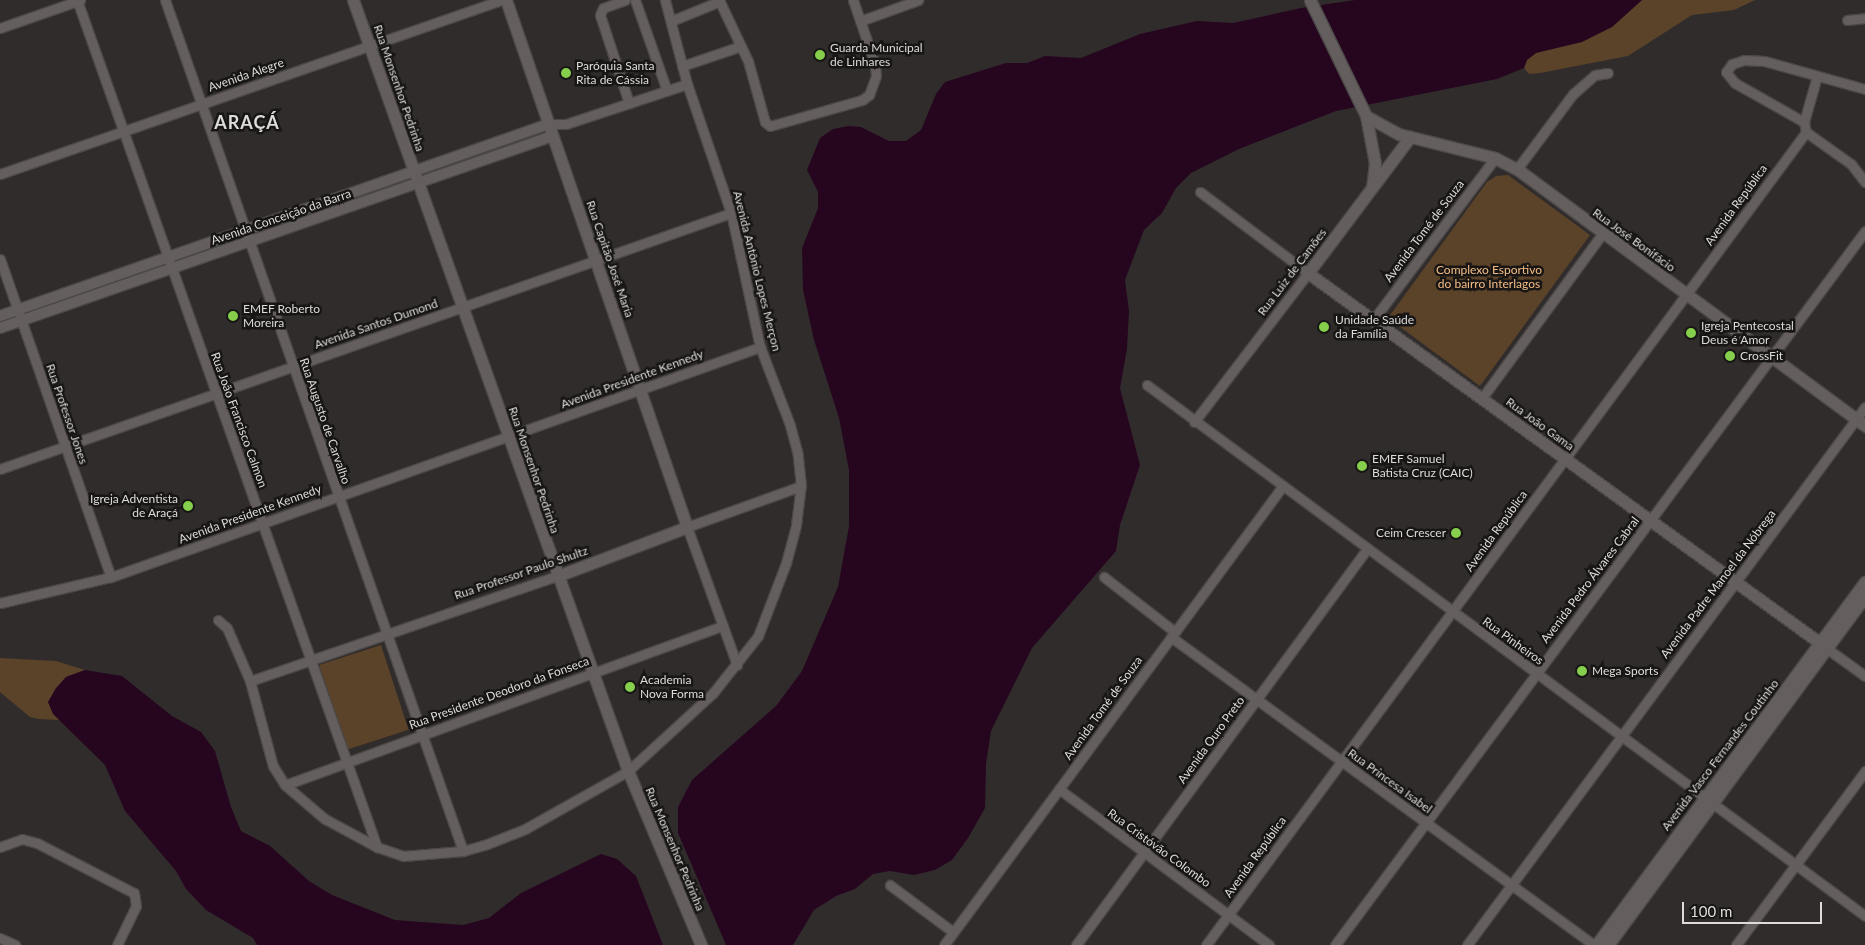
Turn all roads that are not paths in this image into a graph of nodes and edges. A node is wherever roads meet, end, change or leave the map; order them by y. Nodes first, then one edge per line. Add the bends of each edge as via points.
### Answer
1 (78, 0) edge
2 (165, 0) edge
3 (353, 0) edge
4 (501, 0) edge
5 (506, 0) edge
6 (625, 0) edge
7 (635, 0) edge
8 (665, 0) edge
9 (853, 0) edge
10 (918, 0) edge
11 (1310, 0) edge
12 (720, 1) edge
13 (1865, 18) edge
14 (1847, 20) dead end
15 (671, 21) junction
16 (860, 21) junction
17 (0, 28) edge
18 (369, 46) junction
19 (740, 46) junction
20 (682, 66) junction
21 (1608, 72) dead end
22 (1817, 76) junction
23 (687, 84) junction
24 (1865, 89) edge
25 (667, 91) junction
26 (630, 103) junction
27 (201, 104) junction
28 (1364, 114) junction
29 (549, 124) junction
30 (566, 124) junction
31 (1805, 127) junction
32 (123, 131) junction
33 (553, 136) junction
34 (1410, 137) junction
35 (1495, 158) junction
36 (1517, 169) junction
37 (414, 171) junction
38 (0, 174) edge
39 (1865, 182) edge
40 (418, 183) junction
41 (1372, 188) junction
42 (1200, 192) dead end
43 (731, 213) junction
44 (245, 230) junction
45 (1865, 230) edge
46 (1602, 234) junction
47 (249, 241) junction
48 (168, 257) junction
49 (0, 259) edge
50 (596, 261) junction
51 (172, 268) junction
52 (1308, 273) junction
53 (1685, 295) junction
54 (462, 308) junction
55 (18, 309) junction
56 (0, 316) edge
57 (1373, 320) junction
58 (22, 321) junction
59 (0, 328) edge
60 (760, 346) junction
61 (1771, 357) junction
62 (293, 366) junction
63 (1146, 386) dead end
64 (640, 389) junction
65 (216, 393) junction
66 (1482, 398) junction
67 (1865, 407) edge
68 (1194, 422) junction
69 (1860, 423) edge
70 (507, 436) junction
71 (65, 446) junction
72 (1565, 458) junction
73 (0, 469) edge
74 (801, 486) junction
75 (1282, 486) junction
76 (338, 496) junction
77 (1650, 520) junction
78 (262, 523) junction
79 (687, 527) junction
80 (1367, 549) junction
81 (557, 576) junction
82 (111, 577) junction
83 (1104, 577) dead end
84 (1736, 582) junction
85 (1865, 582) edge
86 (1865, 597) edge
87 (0, 603) edge
88 (1452, 612) junction
89 (218, 620) dead end
90 (723, 626) junction
91 (387, 634) junction
92 (1173, 634) junction
93 (1824, 646) junction
94 (311, 660) junction
95 (737, 665) junction
96 (593, 673) junction
97 (1536, 674) junction
98 (1865, 676) edge
99 (250, 681) junction
100 (1257, 699) junction
101 (422, 735) junction
102 (1621, 736) junction
103 (1342, 761) junction
104 (347, 762) junction
105 (628, 771) junction
106 (1865, 771) edge
107 (285, 785) junction
108 (1059, 789) junction
109 (1709, 801) junction
110 (1426, 822) junction
111 (0, 847) edge
112 (377, 847) junction
113 (463, 851) junction
114 (1144, 852) junction
115 (1796, 865) junction
116 (890, 885) dead end
117 (1512, 885) junction
118 (1228, 915) junction
119 (1865, 916) edge
120 (953, 932) junction
121 (3, 941) edge
122 (948, 944) edge
123 (15, 945) edge
124 (117, 945) edge
125 (701, 945) edge
126 (1076, 945) edge
127 (1206, 945) edge
128 (1269, 945) edge
129 (1335, 945) edge
130 (1467, 945) edge
131 (1595, 945) edge
132 (1608, 945) edge
133 (1736, 945) edge

1 - 17 street
1 - 32 street, Rua João Francisco Calmon
2 - 27 street, Rua Augusto de Carvalho
3 - 18 main road, Rua Monsenhor Pedrinha
4 - 18 street, Avenida Alegre
5 - 29 main road, Rua Capitão José Maria
6 - 26 street via 603,8 600,15
7 - 25 street
8 - 15 street, Avenida Antônio Lopes Merçon
9 - 16 street
10 - 16 street
11 - 28 main road
12 - 15 street
12 - 19 street
13 - 14 street
15 - 20 street, Avenida Antônio Lopes Merçon
16 - 19 street via 875,64 874,86 862,100 770,126 765,122 748,61
18 - 27 street, Avenida Alegre
18 - 37 main road, Rua Monsenhor Pedrinha
19 - 20 street
20 - 23 street, Avenida Antônio Lopes Merçon
21 - 36 street via 1585,82 1573,94
22 - 24 street
22 - 31 street, Avenida República
22 - 31 street via 1764,61 1744,60 1727,68 1728,76 1735,83
23 - 25 street, Avenida Conceição da Barra
23 - 43 street, Avenida Antônio Lopes Merçon
25 - 26 street, Avenida Conceição da Barra
26 - 30 street, Avenida Conceição da Barra
27 - 32 street, Avenida Alegre
27 - 44 street, Rua Augusto de Carvalho
28 - 34 main road, Rua José Bonifácio
28 - 41 main road via 1375,163
29 - 30 street, Avenida Conceição da Barra
29 - 33 main road, Rua Capitão José Maria
29 - 37 street, Avenida Conceição da Barra
30 - 33 street, Avenida Conceição da Barra
31 - 39 street via 1850,164
31 - 53 street, Avenida República
32 - 38 street, Avenida Alegre
32 - 48 street, Rua João Francisco Calmon
33 - 40 street, Avenida Conceição da Barra
33 - 50 main road, Rua Capitão José Maria
34 - 35 main road, Rua José Bonifácio
34 - 41 main road, Rua Luiz de Camões
35 - 36 main road, Rua José Bonifácio
35 - 57 street, Avenida Tomé de Souza
36 - 46 main road, Rua José Bonifácio
37 - 40 main road, Rua Monsenhor Pedrinha
37 - 44 street, Avenida Conceição da Barra
40 - 47 street, Avenida Conceição da Barra
40 - 54 main road, Rua Monsenhor Pedrinha
41 - 52 main road, Rua Luiz de Camões
42 - 52 street, Rua João Gama
43 - 50 street, Avenida Santos Dumond
43 - 60 street, Avenida Antônio Lopes Merçon
44 - 47 street, Rua Augusto de Carvalho
44 - 48 street, Avenida Conceição da Barra
45 - 61 street, Avenida Pedro Álvares Cabral
46 - 53 main road, Rua José Bonifácio
46 - 66 street
47 - 51 street, Avenida Conceição da Barra
47 - 62 street, Rua Augusto de Carvalho
48 - 51 street, Rua João Francisco Calmon
48 - 55 street, Avenida Conceição da Barra
49 - 55 street, Rua Professor Jones
50 - 54 street, Avenida Santos Dumond
50 - 64 main road, Rua Capitão José Maria
51 - 58 street, Avenida Conceição da Barra
51 - 65 street, Rua João Francisco Calmon
52 - 57 main road, Rua João Gama
52 - 68 street, Rua Luiz de Camões
53 - 61 main road, Rua José Bonifácio
53 - 72 street, Avenida República
54 - 62 street, Avenida Santos Dumond
54 - 70 main road, Rua Monsenhor Pedrinha
55 - 56 street, Avenida Conceição da Barra
55 - 58 street, Rua Professor Jones
57 - 66 main road, Rua João Gama
58 - 59 street, Avenida Conceição da Barra
58 - 71 street, Rua Professor Jones
60 - 64 street, Avenida Presidente Kennedy
60 - 74 street, Avenida Antônio Lopes Merçon via 790,425
61 - 69 main road, Rua José Bonifácio
61 - 77 street, Avenida Pedro Álvares Cabral
62 - 65 street, Avenida Santos Dumond
62 - 76 street, Rua Augusto de Carvalho
63 - 68 street, Rua Pinheiros
64 - 70 street, Avenida Presidente Kennedy
64 - 79 main road, Rua Capitão José Maria
65 - 71 street, Avenida Santos Dumond
65 - 78 street, Rua João Francisco Calmon
66 - 72 main road, Rua João Gama
67 - 69 street, Avenida Padre Manoel da Nóbrega
68 - 75 street, Rua Pinheiros
69 - 84 street, Avenida Padre Manoel da Nóbrega
70 - 76 street, Avenida Presidente Kennedy
70 - 81 main road, Rua Monsenhor Pedrinha
71 - 73 street, Avenida Santos Dumond
71 - 82 street, Rua Professor Jones
72 - 77 main road, Rua João Gama
72 - 88 street, Avenida República
74 - 79 street, Rua Professor Paulo Shultz
74 - 95 street, Avenida Antônio Lopes Merçon via 796,526 771,607 758,636
75 - 80 street, Rua Pinheiros
75 - 92 street, Avenida Tomé de Souza
76 - 78 street, Avenida Presidente Kennedy
76 - 91 street, Rua Augusto de Carvalho
77 - 84 main road, Rua João Gama
77 - 97 street, Avenida Pedro Álvares Cabral
78 - 82 street, Avenida Presidente Kennedy
78 - 94 street, Rua João Francisco Calmon
79 - 81 main road, Rua Professor Paulo Shultz
79 - 90 street
80 - 88 street, Rua Pinheiros
80 - 100 street, Avenida Ouro Preto
81 - 91 street, Rua Professor Paulo Shultz
81 - 96 main road, Rua Monsenhor Pedrinha
82 - 87 street, Avenida Presidente Kennedy
83 - 92 street, Rua Princesa Isabel
84 - 93 main road, Rua João Gama
84 - 102 street, Avenida Padre Manoel da Nóbrega
85 - 93 main road, Avenida Vasco Fernandes Coutinho
86 - 93 main road, Avenida Vasco Fernandes Coutinho
88 - 97 street, Rua Pinheiros
88 - 103 street, Avenida República
89 - 99 street, Avenida Antônio Lopes Merçon via 227,628
90 - 95 street
90 - 96 street, Rua Presidente Deodoro da Fonseca
91 - 94 street, Rua Professor Paulo Shultz
91 - 101 street, Rua Augusto de Carvalho
92 - 100 street, Rua Princesa Isabel
92 - 108 street, Avenida Tomé de Souza
93 - 98 street, Rua João Gama
93 - 109 main road, Avenida Vasco Fernandes Coutinho
94 - 99 street, Rua Professor Paulo Shultz
94 - 104 street, Rua João Francisco Calmon
95 - 105 street, Avenida Antônio Lopes Merçon via 713,693
96 - 101 street, Rua Presidente Deodoro da Fonseca
96 - 105 main road, Rua Monsenhor Pedrinha
97 - 102 street, Rua Pinheiros
97 - 110 street, Avenida Pedro Álvares Cabral
99 - 107 street, Avenida Antônio Lopes Merçon via 270,758
100 - 103 street, Rua Princesa Isabel
100 - 114 street, Avenida Ouro Preto
101 - 104 street, Rua Presidente Deodoro da Fonseca
101 - 113 street, Rua Augusto de Carvalho
102 - 109 street, Rua Pinheiros
102 - 117 street, Avenida Padre Manoel da Nóbrega
103 - 110 street, Rua Princesa Isabel
103 - 118 street, Avenida República
104 - 107 street, Rua Presidente Deodoro da Fonseca
104 - 112 street, Rua João Francisco Calmon
105 - 113 street, Avenida Antônio Lopes Merçon via 525,829
105 - 125 main road, Rua Monsenhor Pedrinha
106 - 115 street
107 - 112 street, Avenida Antônio Lopes Merçon via 325,819
108 - 114 street, Rua Cristóvão Colombo
108 - 120 street, Avenida Tomé de Souza
109 - 115 street, Rua Pinheiros
109 - 131 main road, Avenida Vasco Fernandes Coutinho
109 - 132 main road, Avenida Vasco Fernandes Coutinho
110 - 117 street, Rua Princesa Isabel
110 - 129 street, Avenida Pedro Álvares Cabral
111 - 124 street via 22,839 47,846 134,893 136,906
112 - 113 street, Avenida Antônio Lopes Merçon via 402,856
114 - 118 street, Rua Cristóvão Colombo
114 - 126 street, Avenida Ouro Preto
115 - 119 street, Rua Pinheiros
115 - 133 street
116 - 120 street
117 - 130 street, Avenida Padre Manoel da Nóbrega
117 - 131 street, Rua Princesa Isabel
118 - 127 street, Avenida República
118 - 128 street, Rua Cristóvão Colombo
120 - 122 street, Avenida Tomé de Souza
121 - 123 street

